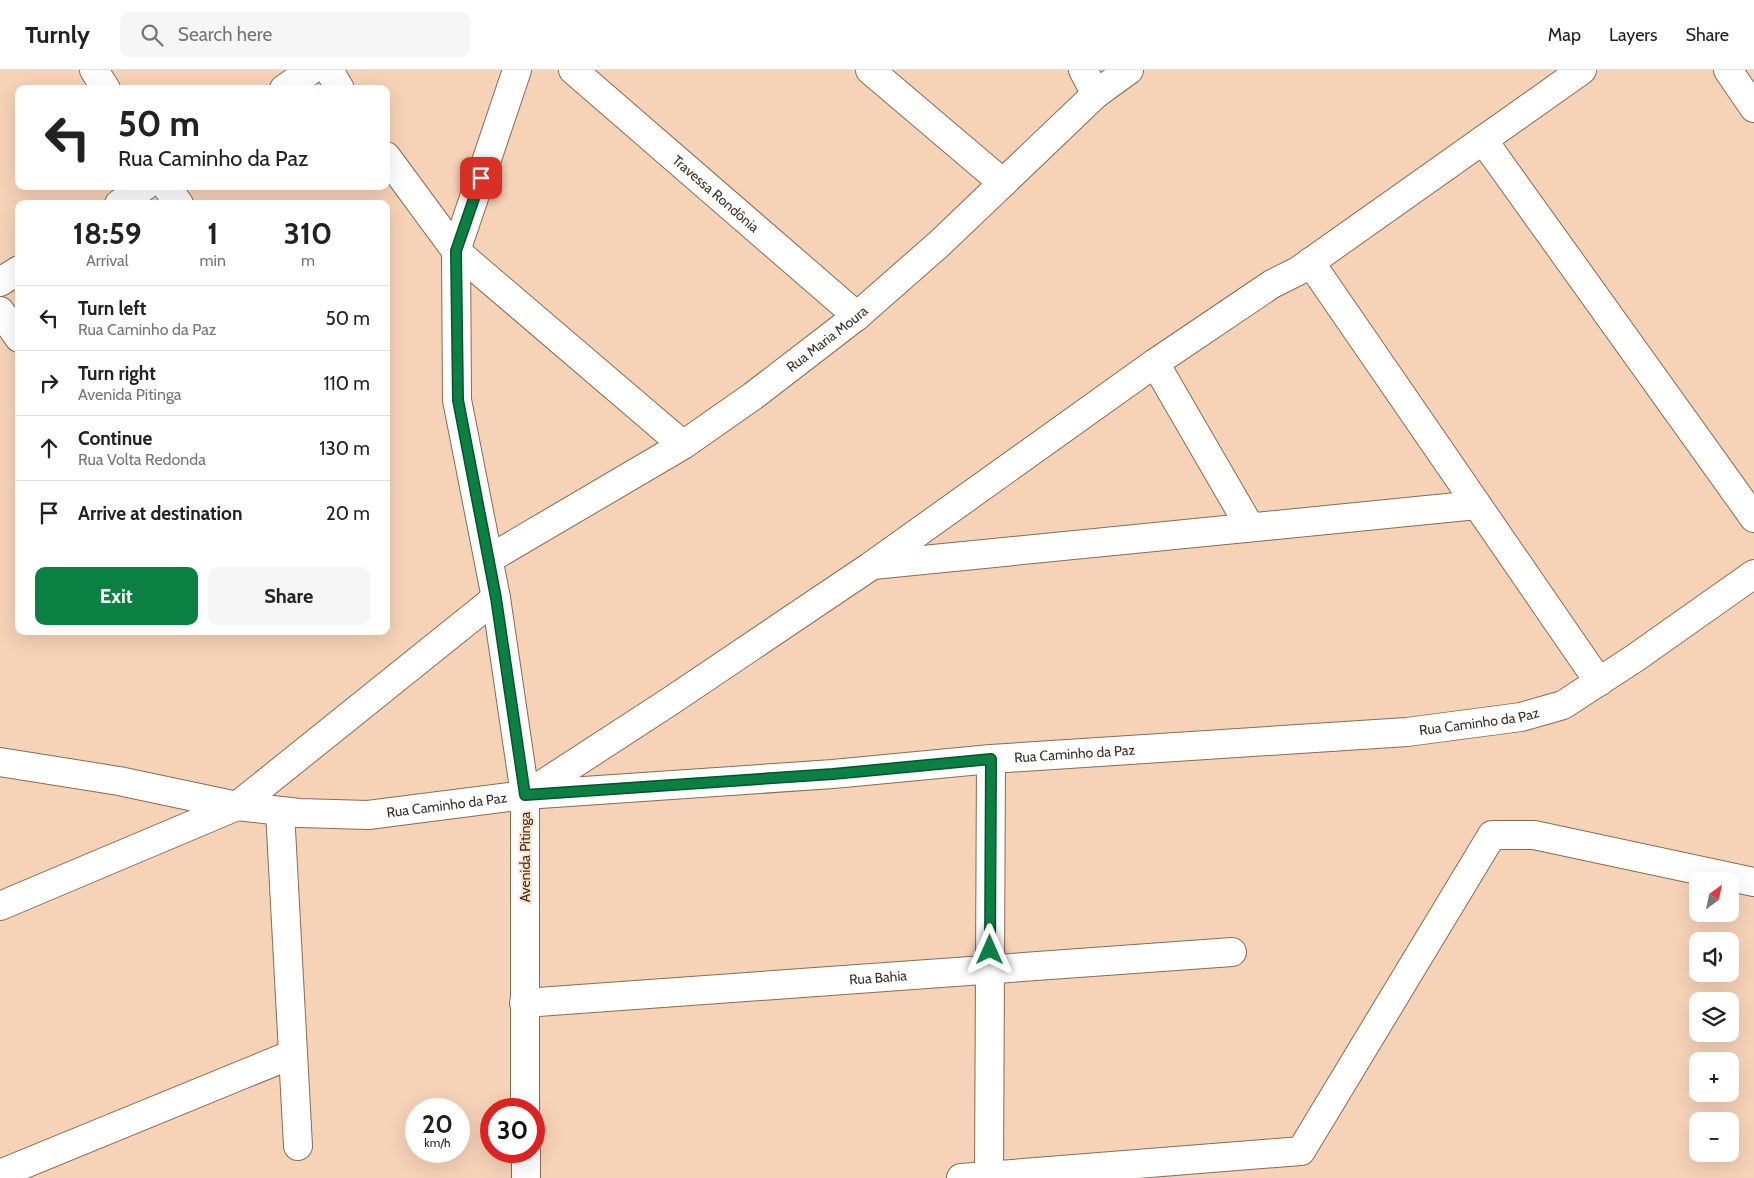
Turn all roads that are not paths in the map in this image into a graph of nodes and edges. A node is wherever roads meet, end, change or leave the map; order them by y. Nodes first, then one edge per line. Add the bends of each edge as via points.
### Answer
1 (94, 70) edge
2 (311, 70) edge
3 (329, 70) edge
4 (517, 70) edge
5 (573, 70) edge
6 (870, 70) edge
7 (1083, 70) edge
8 (1129, 70) edge
9 (1582, 70) edge
10 (1728, 70) edge
11 (103, 85) edge
12 (290, 85) edge
13 (338, 85) edge
14 (1096, 94) junction
15 (1754, 108) edge
16 (1483, 140) junction
17 (390, 161) edge
18 (1003, 184) junction
19 (139, 190) edge
20 (125, 200) edge
21 (456, 251) junction
22 (1310, 262) junction
23 (15, 273) edge
24 (0, 282) edge
25 (0, 311) edge
26 (858, 316) junction
27 (15, 332) edge
28 (1155, 363) junction
29 (682, 445) junction
30 (1477, 505) junction
31 (1754, 518) edge
32 (1250, 527) junction
33 (489, 559) junction
34 (871, 566) junction
35 (1754, 574) edge
36 (496, 598) junction
37 (1599, 682) junction
38 (991, 759) junction
39 (0, 762) edge
40 (525, 795) junction
41 (237, 806) junction
42 (280, 811) junction
43 (1754, 882) edge
44 (0, 906) edge
45 (1232, 952) dead end
46 (990, 969) junction
47 (524, 1003) junction
48 (293, 1054) junction
49 (525, 1098) edge
50 (298, 1146) dead end
51 (526, 1163) edge
52 (0, 1174) edge
53 (989, 1177) edge
54 (526, 1178) edge
55 (961, 1178) edge

1 - 11 street
2 - 12 street
3 - 13 street
4 - 21 street, Avenida Pitinga
5 - 26 street, Travessa Rondônia
6 - 18 street
7 - 14 street
8 - 14 street, Rua Maria Moura
9 - 16 street
10 - 15 street
14 - 18 street, Rua Maria Moura
16 - 22 street
16 - 31 street
17 - 21 street
18 - 26 street, Rua Maria Moura
19 - 20 street
21 - 29 street
21 - 33 street, Avenida Pitinga via 458,400
22 - 28 street
22 - 30 street
23 - 24 street
25 - 27 street
26 - 29 street, Rua Maria Moura
28 - 32 street
28 - 34 street
29 - 33 street, Rua Maria Moura
30 - 32 street
30 - 37 street
32 - 34 street
33 - 36 street, Avenida Pitinga
34 - 40 street
35 - 37 street, Rua Caminho da Paz
36 - 40 street, Avenida Pitinga
36 - 41 street
37 - 38 street, Rua Caminho da Paz via 1563,705 1521,717 1407,732
38 - 40 street, Rua Caminho da Paz via 833,774
38 - 46 street
39 - 41 street, Rua Caminho da Paz via 119,781
40 - 42 street, Rua Caminho da Paz via 368,815
40 - 47 street, Avenida Pitinga
41 - 42 street, Rua Caminho da Paz
41 - 44 street
42 - 48 street
43 - 53 street via 1534,835 1492,835 1301,1151
45 - 46 street, Rua Bahia
46 - 47 street, Rua Bahia
46 - 53 street
47 - 49 street, Avenida Pitinga
48 - 50 street
48 - 52 street
51 - 54 street
53 - 55 street

